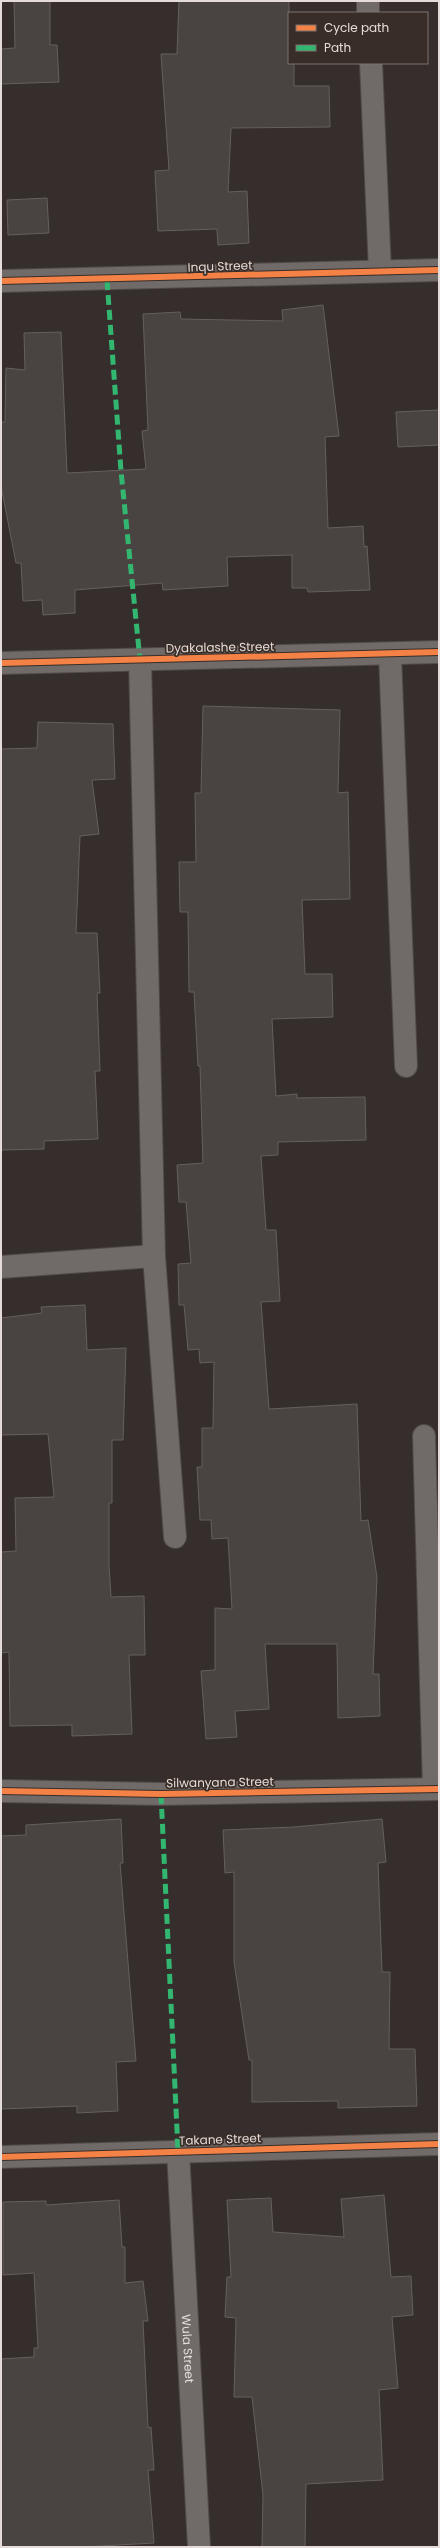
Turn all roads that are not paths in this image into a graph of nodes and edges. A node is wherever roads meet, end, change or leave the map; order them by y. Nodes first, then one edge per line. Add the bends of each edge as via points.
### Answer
1 (368, 1) edge
2 (368, 12) edge
3 (371, 64) edge
4 (439, 270) edge
5 (380, 272) junction
6 (1, 281) edge
7 (439, 652) edge
8 (390, 654) junction
9 (140, 660) junction
10 (1, 663) edge
11 (406, 1066) dead end
12 (154, 1256) junction
13 (1, 1267) edge
14 (424, 1436) dead end
15 (175, 1537) dead end
16 (436, 1789) edge
17 (1, 1791) edge
18 (439, 2144) edge
19 (178, 2151) junction
20 (1, 2157) edge
21 (199, 2547) edge

1 - 2 street
3 - 5 street
4 - 5 street, Inqu Street
5 - 6 street, Inqu Street
7 - 8 street, Dyakalashe Street
8 - 9 street, Dyakalashe Street
8 - 11 street
9 - 10 street, Dyakalashe Street
9 - 12 street
12 - 13 street
12 - 15 street
14 - 16 street
16 - 17 street, Silwanyana Street via 161,1794
18 - 19 street, Takane Street
19 - 20 street, Takane Street
19 - 21 street, Wula Street

